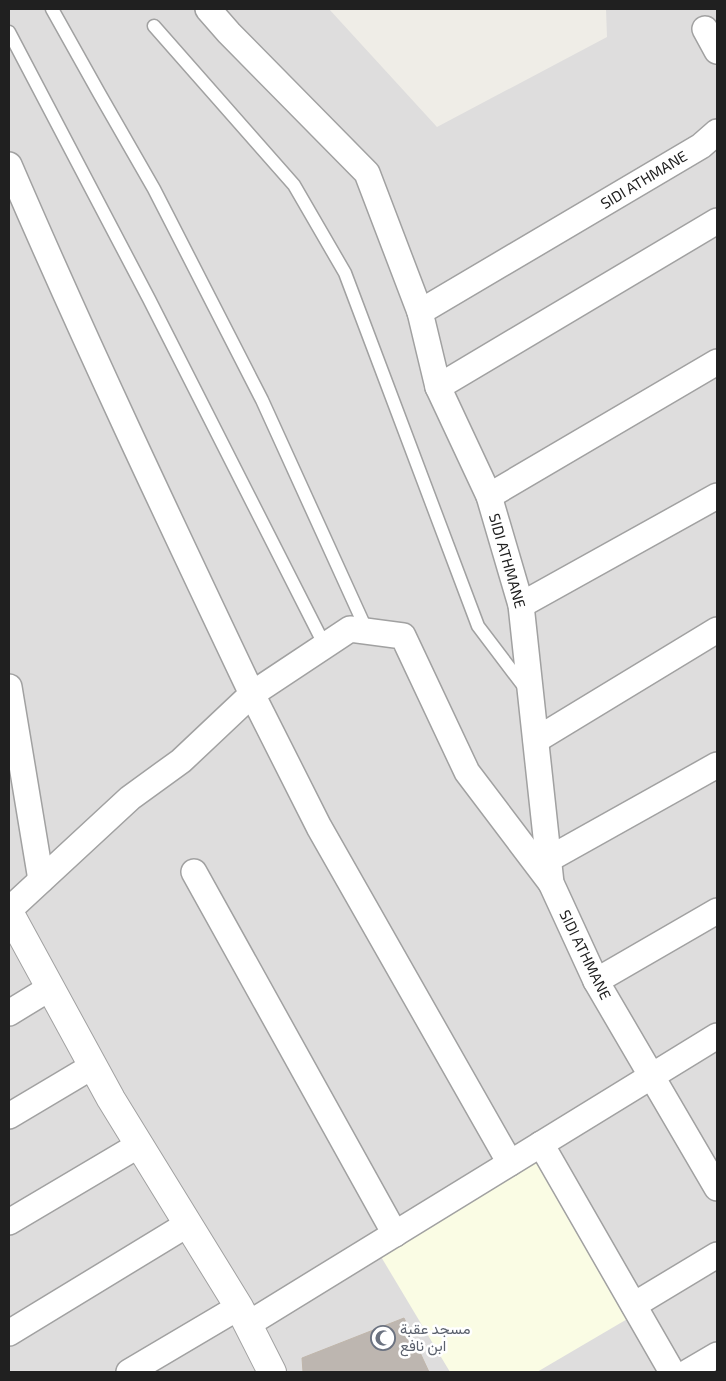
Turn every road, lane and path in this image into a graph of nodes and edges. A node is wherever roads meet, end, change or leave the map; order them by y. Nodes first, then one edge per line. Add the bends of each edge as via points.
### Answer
1 (52, 9) edge
2 (208, 9) edge
3 (154, 26) dead end
4 (705, 29) dead end
5 (9, 32) edge
6 (717, 51) edge
7 (717, 132) edge
8 (9, 165) edge
9 (717, 221) edge
10 (420, 312) junction
11 (717, 362) edge
12 (438, 387) junction
13 (489, 496) junction
14 (717, 496) edge
15 (521, 605) junction
16 (717, 630) edge
17 (367, 631) junction
18 (325, 646) junction
19 (9, 687) edge
20 (252, 694) junction
21 (531, 696) junction
22 (536, 740) junction
23 (717, 765) edge
24 (550, 871) junction
25 (194, 872) dead end
26 (41, 880) junction
27 (9, 911) edge
28 (717, 911) edge
29 (596, 982) junction
30 (50, 988) junction
31 (9, 1013) edge
32 (717, 1036) edge
33 (93, 1066) junction
34 (651, 1076) junction
35 (9, 1116) edge
36 (541, 1144) junction
37 (139, 1145) junction
38 (510, 1163) junction
39 (715, 1179) edge
40 (9, 1222) edge
41 (188, 1224) junction
42 (395, 1234) junction
43 (717, 1255) edge
44 (634, 1305) junction
45 (243, 1316) junction
46 (9, 1333) edge
47 (717, 1355) edge
48 (129, 1372) edge
49 (272, 1372) edge
50 (672, 1372) edge
51 (688, 1372) edge

1 - 17 lane via 154,189 262,400
2 - 10 street via 367,173
3 - 21 lane via 294,185 345,273 478,626
4 - 6 street
5 - 18 lane
7 - 10 street, SIDI ATHMANE via 701,146
8 - 20 street via 155,490
9 - 12 street
10 - 12 street, SIDI ATHMANE
11 - 13 street
12 - 13 street, SIDI ATHMANE
13 - 15 street, SIDI ATHMANE
14 - 15 street
15 - 21 street, SIDI ATHMANE
16 - 22 street
17 - 18 street via 350,629
17 - 24 street via 403,636 467,772
18 - 20 street
19 - 26 street
20 - 26 street via 181,761 130,798
20 - 38 street via 319,827
21 - 22 street, SIDI ATHMANE
22 - 24 street, SIDI ATHMANE
23 - 24 street
24 - 29 street, SIDI ATHMANE
25 - 42 street
26 - 27 street
27 - 30 street
28 - 29 street
29 - 34 street, SIDI ATHMANE
30 - 31 street
30 - 33 street
32 - 34 street
33 - 35 street
33 - 37 street
34 - 36 street
34 - 39 street, SIDI ATHMANE
36 - 38 street
36 - 44 street
37 - 40 street
37 - 41 street
38 - 42 street
41 - 45 street
41 - 46 street
42 - 45 street
43 - 44 street
44 - 50 street
45 - 48 street
45 - 49 street
47 - 51 street

